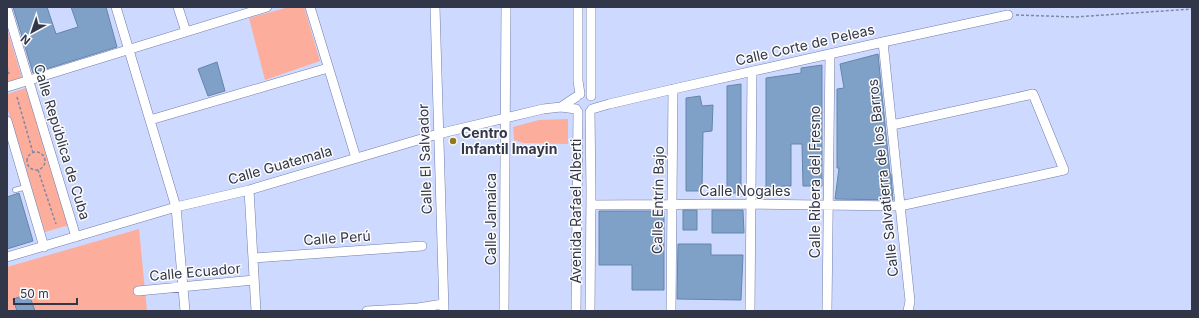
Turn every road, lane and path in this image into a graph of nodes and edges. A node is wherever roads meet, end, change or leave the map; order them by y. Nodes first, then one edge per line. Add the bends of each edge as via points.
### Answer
1 (116, 7) edge
2 (178, 7) edge
3 (267, 7) edge
4 (310, 7) edge
5 (435, 7) edge
6 (506, 7) edge
7 (578, 7) edge
8 (591, 7) edge
9 (7, 9) edge
10 (1192, 9) edge
11 (238, 11) edge
12 (1008, 15) joint
13 (186, 32) junction
14 (883, 42) junction
15 (129, 50) junction
16 (830, 54) junction
17 (7, 67) edge
18 (328, 68) junction
19 (752, 71) junction
20 (9, 74) dead end
21 (28, 80) junction
22 (7, 87) edge
23 (673, 89) junction
24 (578, 96) junction
25 (592, 97) junction
26 (17, 98) dead end
27 (609, 104) junction
28 (562, 107) junction
29 (577, 110) junction
30 (591, 110) junction
31 (506, 118) junction
32 (150, 120) junction
33 (7, 121) edge
34 (892, 125) junction
35 (438, 134) junction
36 (33, 153) junction
37 (356, 158) junction
38 (38, 170) junction
39 (26, 187) junction
40 (14, 190) dead end
41 (249, 190) junction
42 (751, 204) junction
43 (672, 205) junction
44 (591, 206) junction
45 (828, 206) junction
46 (900, 206) junction
47 (176, 207) junction
48 (56, 224) dead end
49 (76, 237) junction
50 (422, 246) dead end
51 (44, 247) junction
52 (7, 257) edge
53 (253, 258) junction
54 (254, 280) junction
55 (183, 287) junction
56 (138, 291) dead end
57 (443, 308) edge
58 (186, 311) edge
59 (256, 311) edge
60 (367, 311) edge
61 (504, 311) edge
62 (576, 311) edge
63 (590, 311) edge
64 (671, 311) edge
65 (750, 311) edge
66 (828, 311) edge
67 (908, 311) edge

1 - 15 street
2 - 13 street
3 - 11 street
4 - 18 street
5 - 35 street, Calle El Salvador
6 - 31 street, Calle Jamaica
7 - 24 street
8 - 25 street
9 - 21 street, Calle República de Cuba
10 - 12 path via 1076,17
11 - 13 street
12 - 14 street, Calle Corte de Peleas
13 - 15 street
14 - 16 street, Calle Corte de Peleas
14 - 34 street, Calle Salvatierra de los Barros
15 - 21 street
15 - 32 street
16 - 19 street, Calle Corte de Peleas
16 - 45 street, Calle Ribera del Fresno
17 - 20 path
18 - 32 street
18 - 37 street
19 - 23 street, Calle Corte de Peleas
19 - 42 street
21 - 22 street
21 - 49 street, Calle República de Cuba
23 - 27 street, Calle Corte de Peleas
23 - 43 street, Calle Entrín Bajo
24 - 25 street via 587,94
24 - 28 street, Calle Guatemala
24 - 29 street via 575,105
25 - 27 street
25 - 30 street via 594,102
26 - 36 path
27 - 30 street, Calle Corte de Peleas
28 - 29 street, Calle Guatemala
28 - 31 street, Calle Guatemala
29 - 30 street via 583,113
29 - 62 street, Avenida Rafael Alberti
30 - 44 street, Avenida Rafael Alberti
31 - 35 street, Calle Guatemala
31 - 61 street, Calle Jamaica
32 - 47 street
33 - 39 street
34 - 46 street, Calle Salvatierra de los Barros
34 - 46 street, Calle Nogales via 1033,94 1064,170
35 - 37 street, Calle Guatemala
35 - 57 street, Calle El Salvador
36 - 38 path via 27,164 30,169
36 - 38 path via 41,154 44,158 44,166
37 - 41 street, Calle Guatemala
38 - 48 path
39 - 40 lane
39 - 51 street
41 - 47 street, Calle Guatemala
41 - 53 street
42 - 43 street, Calle Nogales
42 - 45 street, Calle Nogales
42 - 65 street
43 - 44 street, Calle Nogales
43 - 64 street, Calle Entrín Bajo
44 - 63 street, Avenida Rafael Alberti
45 - 46 street, Calle Nogales
45 - 66 street, Calle Ribera del Fresno
46 - 67 street, Calle Salvatierra de los Barros via 910,301
47 - 49 street, Calle Guatemala
47 - 55 street
49 - 51 street, Calle Guatemala
50 - 53 street, Calle Perú
51 - 52 street, Calle Guatemala
53 - 54 street
54 - 55 street, Calle Ecuador
54 - 59 street
55 - 56 street, Calle Ecuador
55 - 58 street
57 - 60 street

